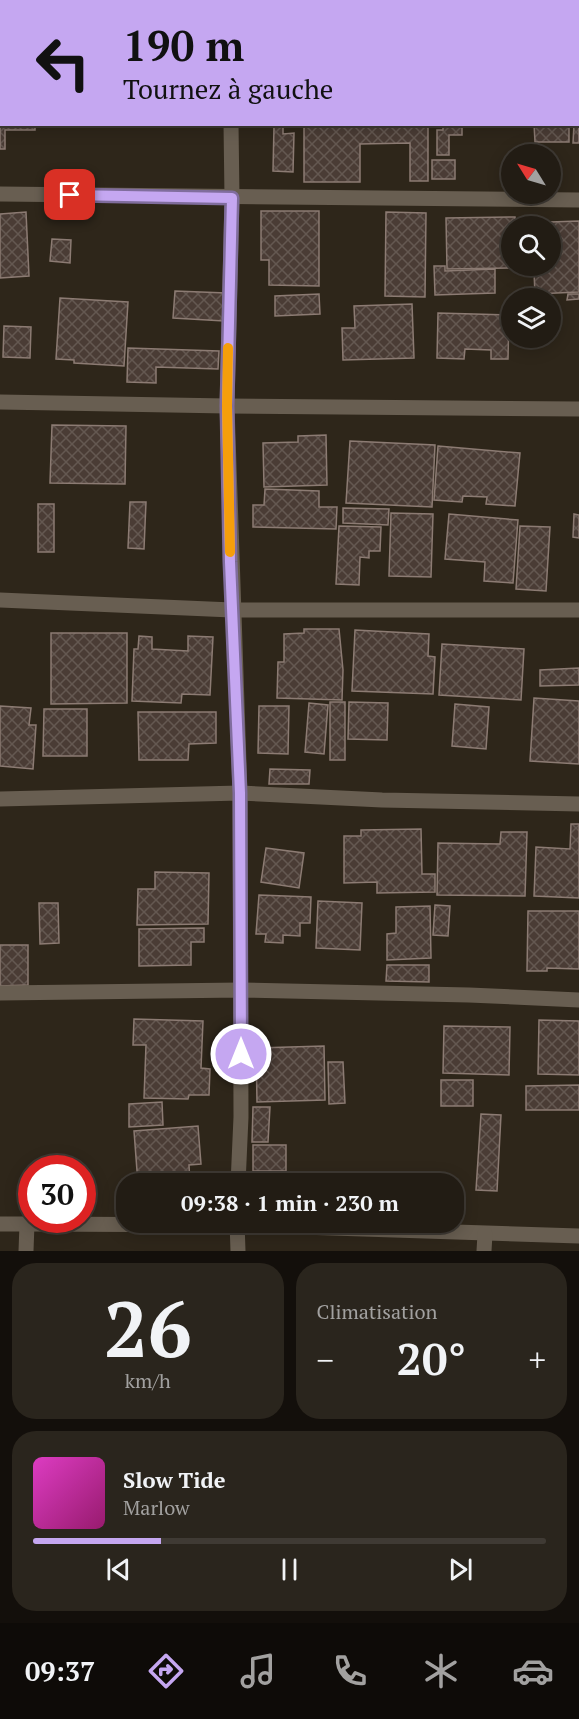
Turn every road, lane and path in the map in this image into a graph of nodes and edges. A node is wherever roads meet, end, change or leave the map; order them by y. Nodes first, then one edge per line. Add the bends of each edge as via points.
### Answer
1 (231, 126) edge
2 (0, 194) edge
3 (232, 198) junction
4 (579, 200) edge
5 (0, 402) edge
6 (227, 406) junction
7 (579, 409) edge
8 (0, 600) edge
9 (232, 610) junction
10 (579, 610) edge
11 (240, 793) junction
12 (0, 799) edge
13 (579, 804) edge
14 (241, 990) junction
15 (0, 993) edge
16 (579, 1000) edge
17 (238, 1173) edge
18 (0, 1224) edge
19 (18, 1224) edge
20 (96, 1224) edge
21 (116, 1224) edge
22 (27, 1233) edge
23 (237, 1233) edge
24 (460, 1233) edge
25 (485, 1234) junction
26 (579, 1236) edge
27 (26, 1251) edge
28 (238, 1251) edge
29 (484, 1251) edge

1 - 3 street
2 - 3 street
3 - 4 street
3 - 6 street
5 - 6 street
6 - 7 street
6 - 9 street
8 - 9 street
9 - 10 street
9 - 11 street
11 - 12 street
11 - 13 street
11 - 14 street
14 - 15 street
14 - 16 street
14 - 17 street
18 - 19 street
20 - 21 street
22 - 27 street
23 - 28 street
24 - 25 street
25 - 26 street
25 - 29 street

